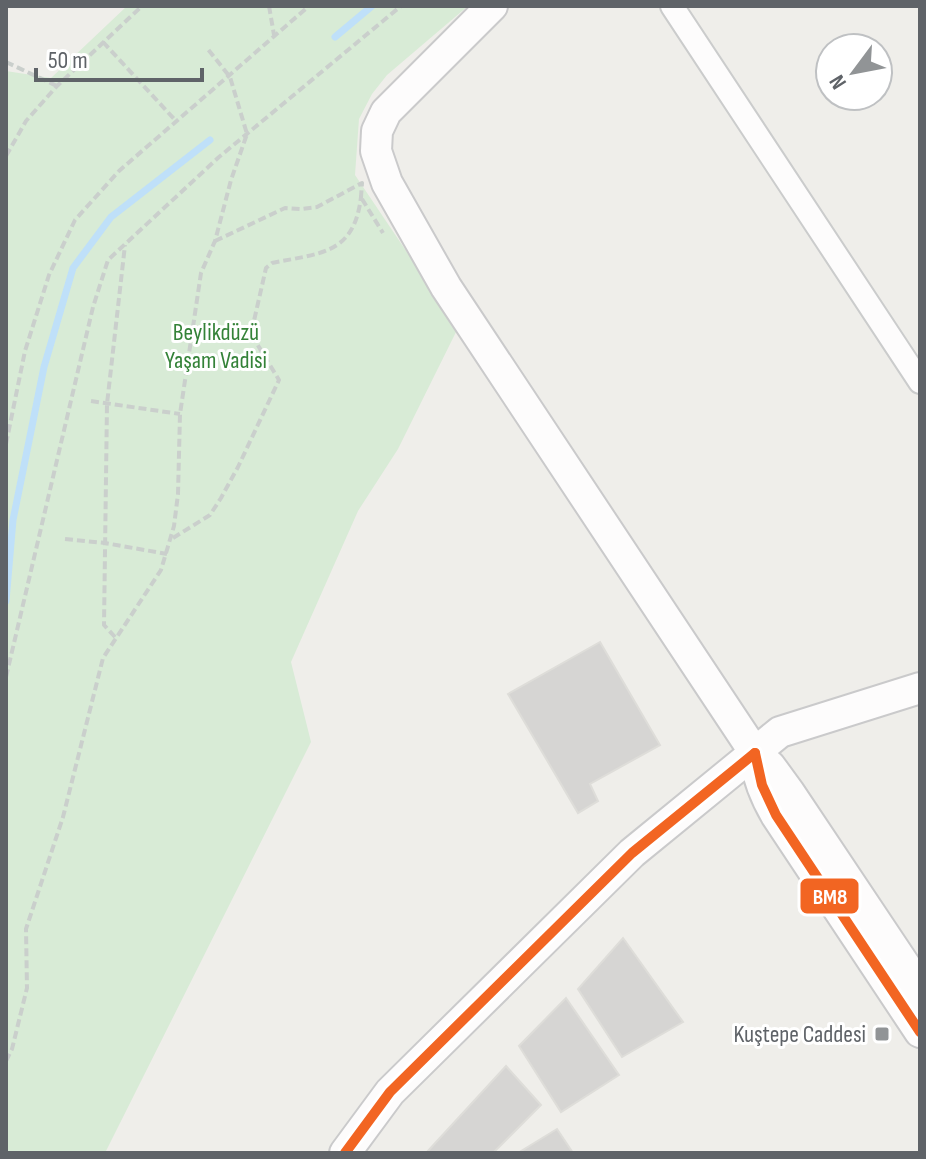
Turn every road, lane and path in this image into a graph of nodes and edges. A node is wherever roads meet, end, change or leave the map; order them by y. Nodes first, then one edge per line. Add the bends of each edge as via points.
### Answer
1 (142, 6) edge
2 (269, 6) edge
3 (309, 6) edge
4 (401, 6) edge
5 (492, 6) edge
6 (672, 6) edge
7 (274, 35) junction
8 (103, 42) junction
9 (207, 48) dead end
10 (6, 62) edge
11 (230, 77) junction
12 (57, 86) junction
13 (176, 121) junction
14 (247, 134) junction
15 (6, 156) edge
16 (363, 182) dead end
17 (361, 197) junction
18 (215, 241) junction
19 (126, 243) junction
20 (920, 382) edge
21 (91, 401) dead end
22 (107, 404) junction
23 (180, 414) junction
24 (6, 444) edge
25 (65, 539) dead end
26 (171, 539) junction
27 (105, 543) junction
28 (167, 554) junction
29 (115, 637) junction
30 (6, 677) edge
31 (920, 688) edge
32 (755, 753) junction
33 (920, 988) edge
34 (920, 1032) edge
35 (6, 1061) edge
36 (345, 1153) edge

1 - 8 path
2 - 7 path
3 - 7 path
4 - 14 path
5 - 32 street via 386,112 376,151 387,183 446,287
6 - 20 street
7 - 11 path
8 - 12 path
8 - 13 path
9 - 11 path
10 - 12 path
11 - 13 path
11 - 14 path
12 - 15 path via 26,121
13 - 24 path via 119,171 67,233 25,351
14 - 18 path
14 - 19 path
16 - 17 path
17 - 18 path via 362,183 317,207 285,208
17 - 26 path via 358,217 342,244 266,268 251,334 279,380 210,515
18 - 23 path via 201,273
19 - 22 path
19 - 30 path via 108,260 93,307
21 - 22 path
22 - 23 path
22 - 27 path
23 - 26 path
25 - 27 path
26 - 28 path
27 - 28 path
27 - 29 path via 104,625
28 - 29 path
29 - 35 path via 103,658 63,817 26,929 27,988
31 - 32 street via 780,732
32 - 33 street via 789,792
32 - 34 street via 765,796 776,815
32 - 36 street via 632,853 390,1092

